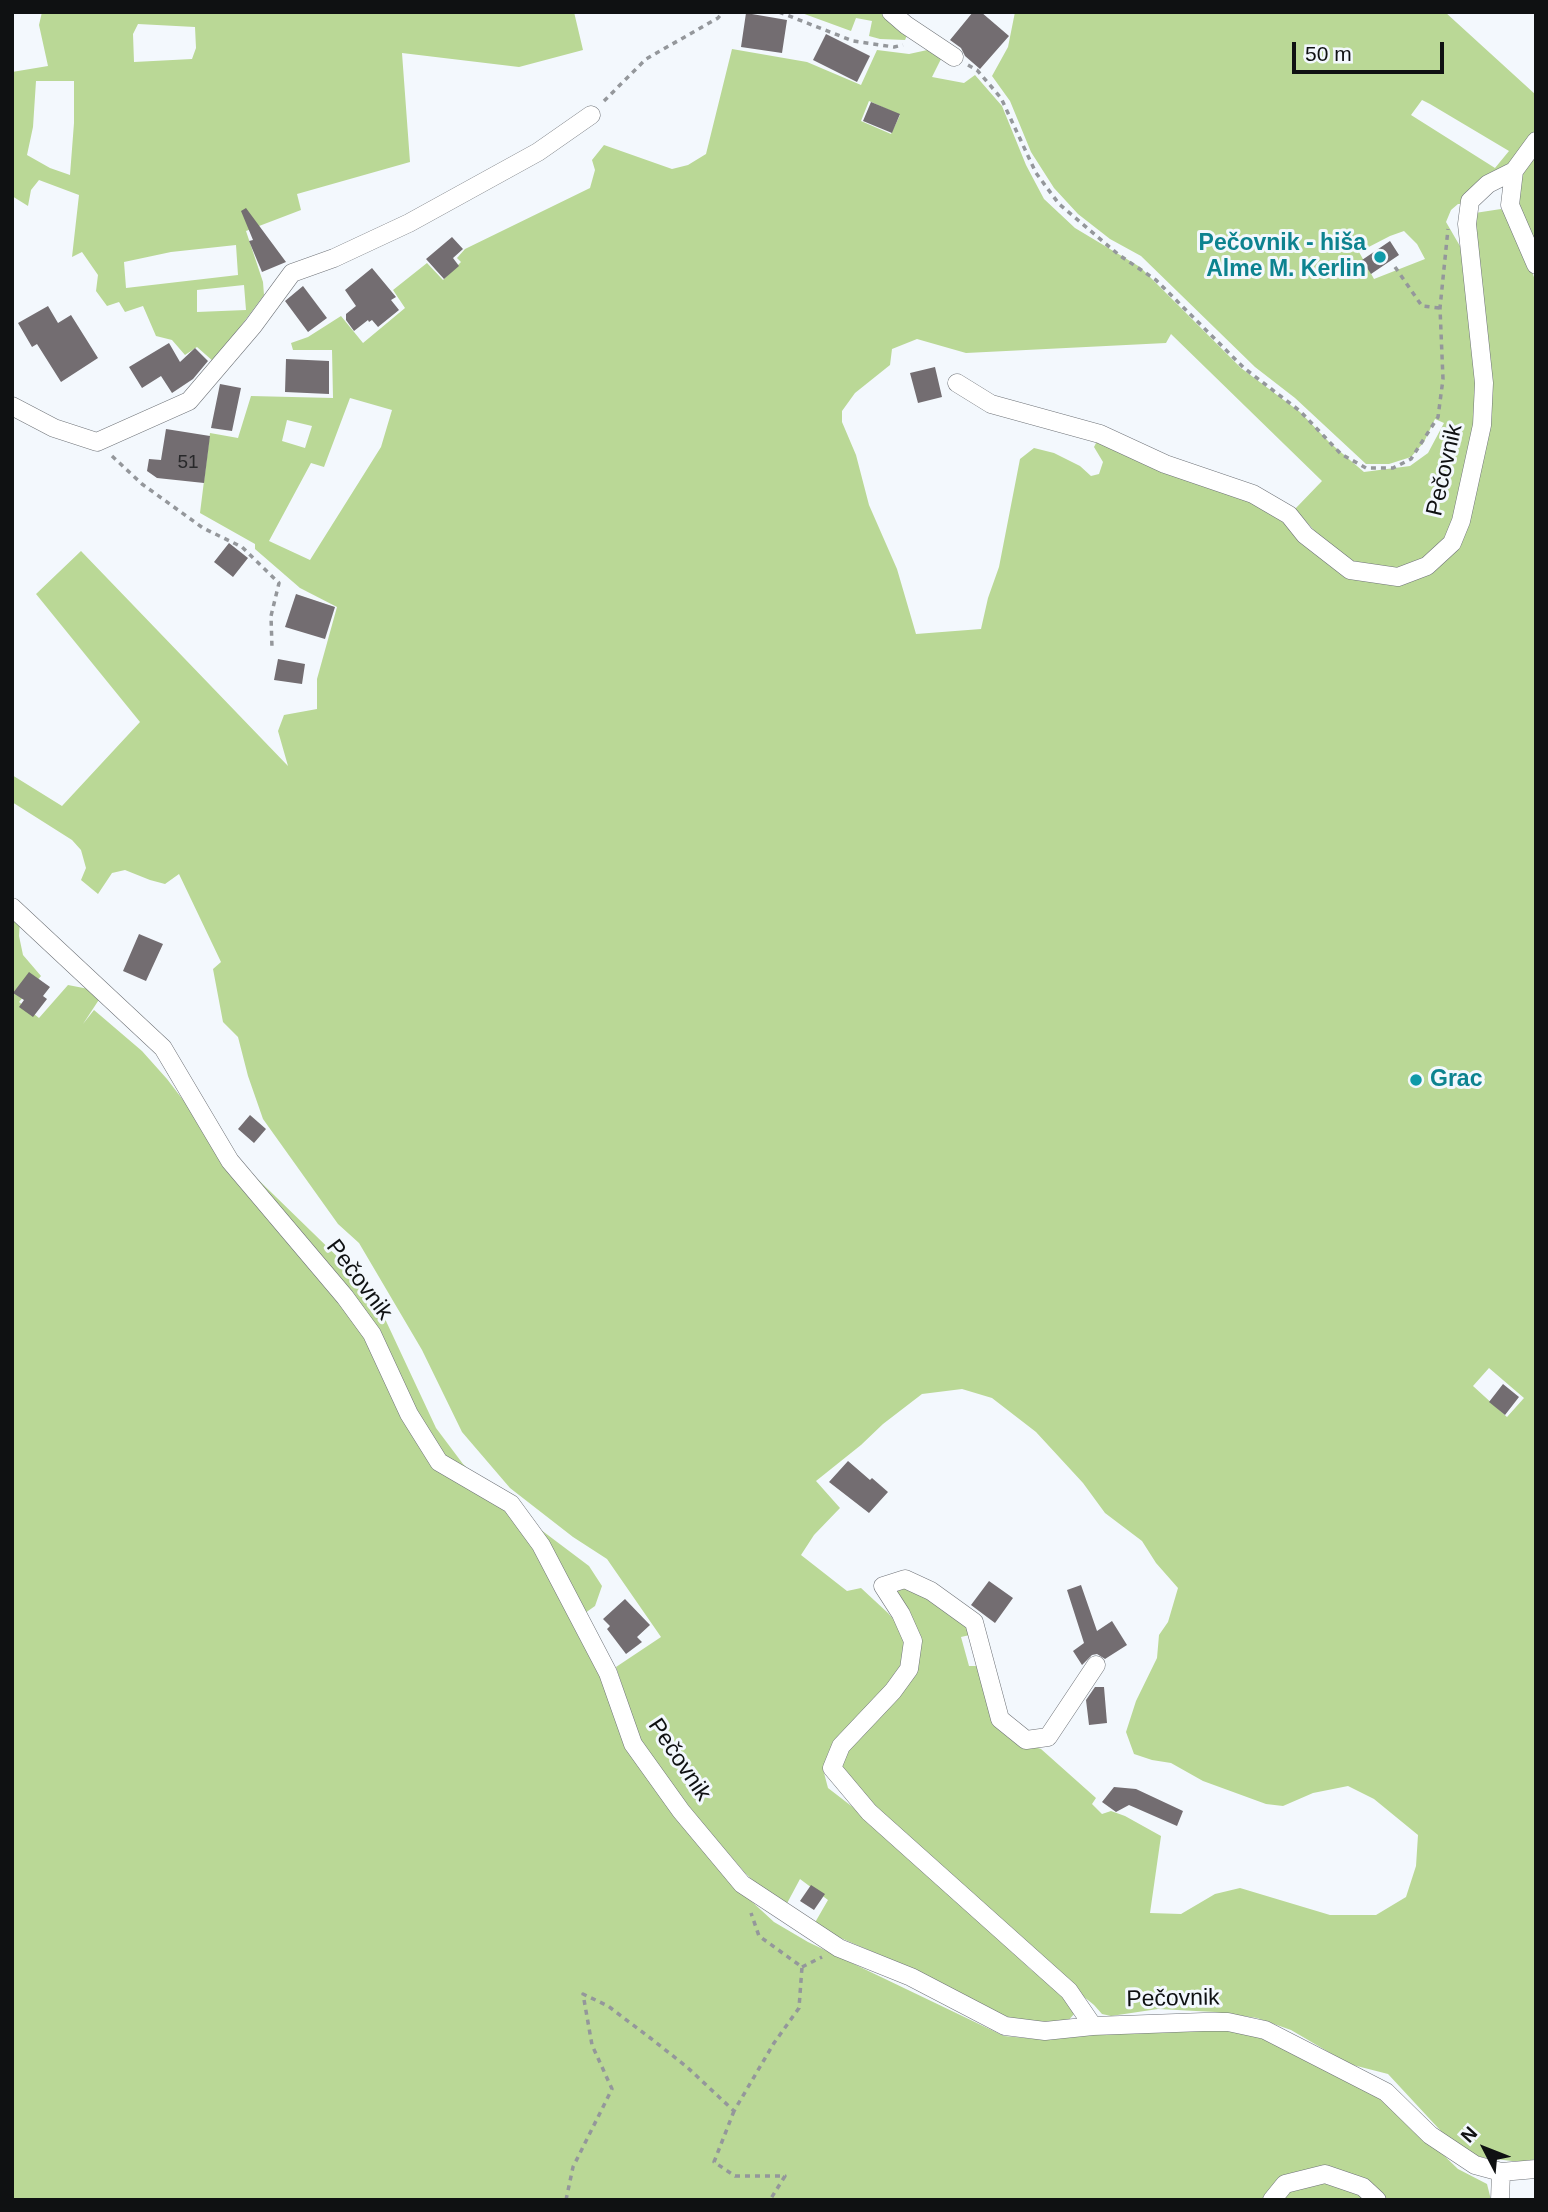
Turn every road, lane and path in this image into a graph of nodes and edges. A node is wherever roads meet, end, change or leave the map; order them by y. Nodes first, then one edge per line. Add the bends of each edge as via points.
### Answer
1 (723, 12) edge
2 (779, 12) edge
3 (891, 12) edge
4 (917, 32) junction
5 (954, 57) joint
6 (591, 115) joint
7 (1536, 141) edge
8 (1514, 171) junction
9 (1449, 225) dead end
10 (1536, 265) edge
11 (1395, 267) dead end
12 (1440, 309) junction
13 (957, 383) dead end
14 (12, 407) edge
15 (97, 442) junction
16 (272, 648) dead end
17 (12, 906) edge
18 (1096, 1665) dead end
19 (742, 1884) junction
20 (1093, 2026) junction
21 (734, 2110) junction
22 (1536, 2169) edge
23 (1502, 2172) junction
24 (566, 2200) edge
25 (770, 2200) edge
26 (1272, 2200) edge
27 (1377, 2200) edge
28 (1500, 2200) edge

1 - 6 path via 646,59
2 - 4 path via 853,41 894,47 917,42
3 - 4 street
4 - 5 street
5 - 12 path via 977,70 1001,98 1036,173 1059,204 1156,280 1244,368 1300,411 1341,454 1366,468 1393,468 1411,459 1438,417 1443,379
6 - 15 street via 538,152 409,223 292,273 188,401
7 - 8 street, Pečovnik
8 - 10 street, Pečovnik via 1510,205
8 - 13 street, Pečovnik via 1488,184 1471,201 1467,223 1484,383 1482,425 1461,521 1452,543 1427,566 1398,577 1350,570 1305,535 1289,515 1253,494 1165,464 1100,434 991,404
9 - 12 path
11 - 12 path via 1422,306
14 - 15 street
15 - 16 path via 142,484 203,528 242,547 279,583 271,616
17 - 19 street, Pečovnik via 163,1048 230,1161 372,1334 409,1414 439,1462 511,1504 541,1545 608,1673 633,1744
18 - 20 street via 1048,1737 1026,1740 1000,1719 974,1622 905,1578 883,1586 913,1641 909,1669 841,1746 832,1768 869,1812 1069,1991
19 - 20 street, Pečovnik via 839,1948 911,1977 1005,2026 1045,2031
19 - 21 path via 759,1936 802,1967 799,2008
20 - 23 street, Pečovnik via 1216,2022 1265,2030 1371,2083 1430,2135 1475,2165
21 - 24 path via 649,2037 608,2006 583,1994 592,2045 611,2089 573,2167
21 - 25 path via 714,2162 735,2176 785,2176
22 - 23 street, Pečovnik
23 - 28 street
26 - 27 street via 1285,2184 1325,2174 1363,2187

